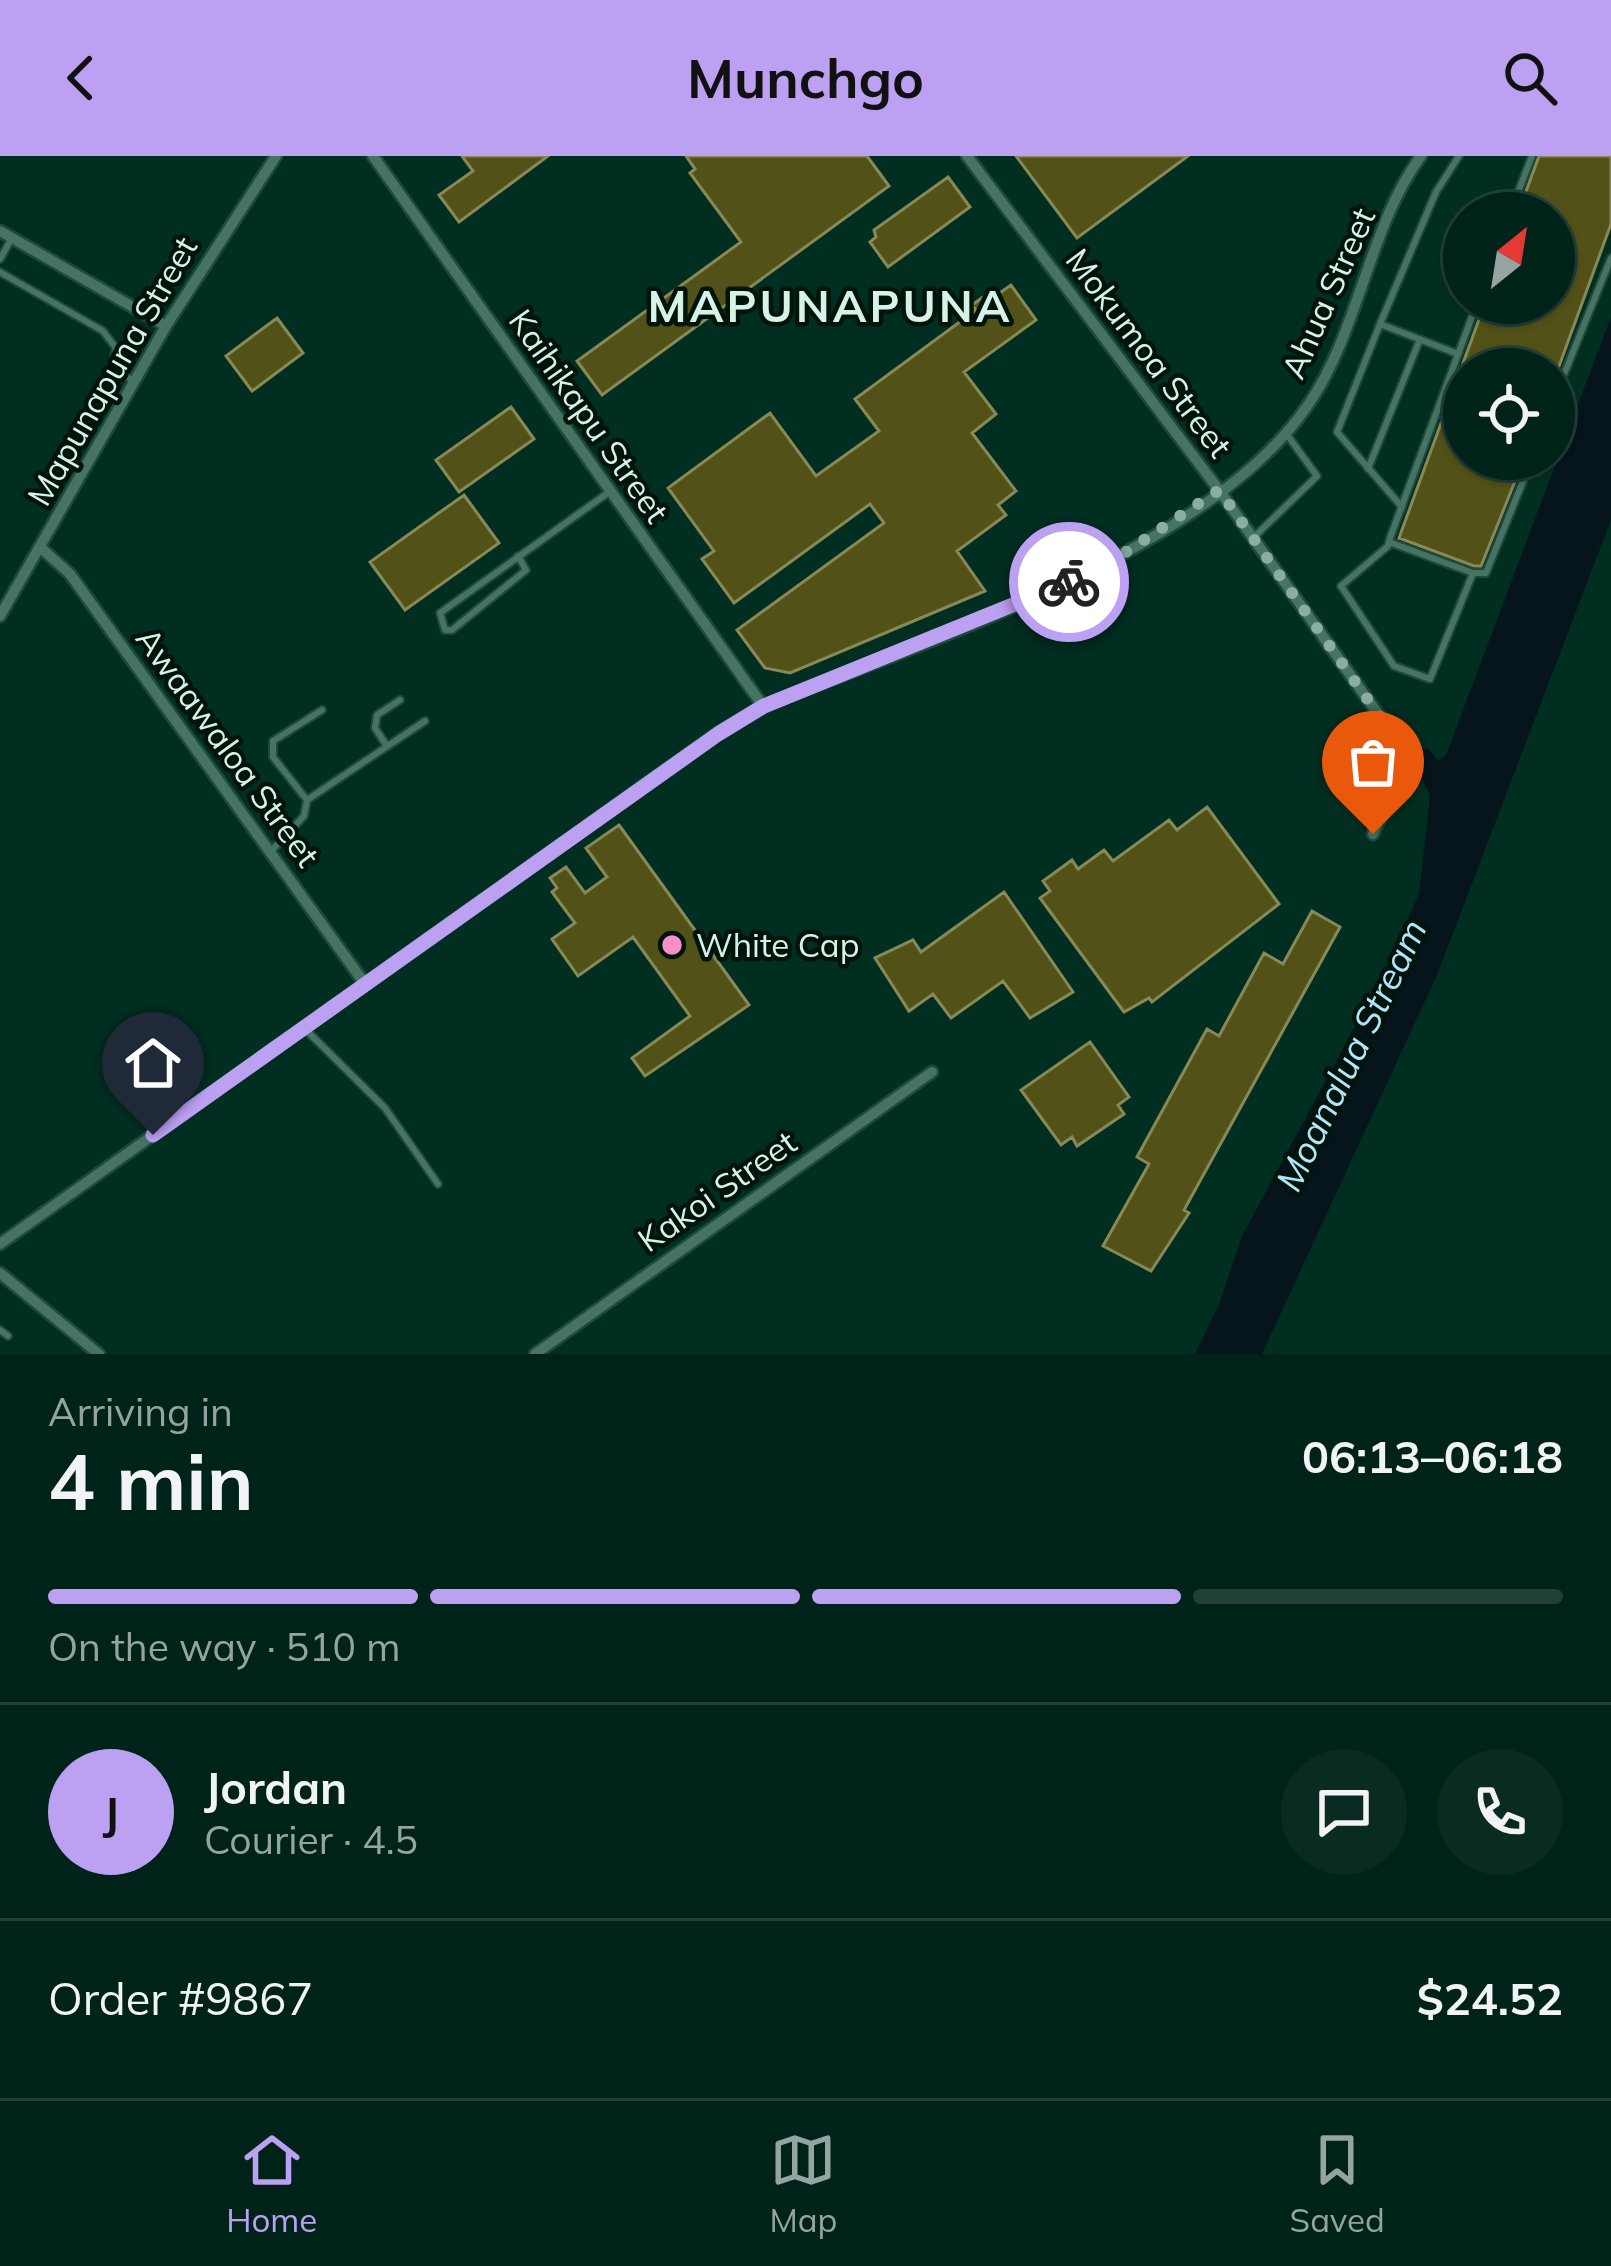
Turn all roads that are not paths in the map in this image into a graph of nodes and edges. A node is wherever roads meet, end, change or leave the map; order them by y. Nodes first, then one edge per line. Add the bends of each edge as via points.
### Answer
1 (275, 156) edge
2 (373, 156) edge
3 (967, 156) edge
4 (1421, 156) edge
5 (1459, 156) edge
6 (1532, 156) edge
7 (1518, 192) edge
8 (0, 231) edge
9 (12, 238) junction
10 (1611, 258) edge
11 (0, 259) edge
12 (0, 272) edge
13 (1380, 324) junction
14 (166, 326) junction
15 (1420, 339) junction
16 (1443, 348) edge
17 (1575, 348) edge
18 (135, 382) junction
19 (1443, 395) edge
20 (1285, 432) junction
21 (1368, 469) junction
22 (1524, 480) edge
23 (1219, 490) junction
24 (609, 492) junction
25 (1402, 508) junction
26 (1253, 538) junction
27 (1389, 542) junction
28 (41, 548) junction
29 (518, 556) junction
30 (1473, 573) junction
31 (0, 616) edge
32 (400, 700) dead end
33 (764, 706) junction
34 (322, 710) dead end
35 (425, 721) dead end
36 (387, 746) junction
37 (307, 800) junction
38 (1373, 834) dead end
39 (271, 851) junction
40 (364, 984) junction
41 (304, 1028) junction
42 (932, 1072) dead end
43 (438, 1184) dead end
44 (0, 1244) edge
45 (0, 1274) edge
46 (99, 1354) edge
47 (535, 1354) edge

1 - 14 street, Mapunapuna Street
2 - 24 street, Kaihikapu Street
3 - 23 street, Mokumoa Street
4 - 20 street, Ahua Street via 1333,358
5 - 13 lane
6 - 7 lane
8 - 9 street
9 - 11 lane
9 - 14 street
10 - 17 lane
12 - 18 lane via 103,331 116,348 114,370
13 - 15 lane
13 - 21 lane via 1337,432
14 - 18 street, Mapunapuna Street
15 - 16 lane
15 - 21 lane
18 - 28 street, Mapunapuna Street
19 - 25 lane
20 - 23 street, Ahua Street
20 - 26 lane via 1317,476
21 - 25 lane
22 - 30 lane via 1486,573
23 - 26 street, Mokumoa Street
23 - 33 street, Ahua Street via 1059,587
24 - 29 lane
24 - 33 street, Kaihikapu Street
25 - 27 lane
26 - 38 street, Mokumoa Street via 1383,721 1398,778
27 - 30 lane
27 - 30 lane via 1341,586 1394,665 1430,680
28 - 31 street, Mapunapuna Street
28 - 39 street, Awaawaloa Street via 70,574
29 - 29 lane via 440,614 445,629 512,584 526,570
32 - 36 lane via 377,715
33 - 40 street, Ahua Street
34 - 37 lane via 273,741 273,758
35 - 36 lane
36 - 37 lane
37 - 39 lane via 296,827
39 - 40 street, Awaawaloa Street
40 - 41 street, Ahua Street
41 - 43 lane via 385,1108
41 - 44 street, Ahua Street
42 - 47 street, Kakoi Street
45 - 46 street

